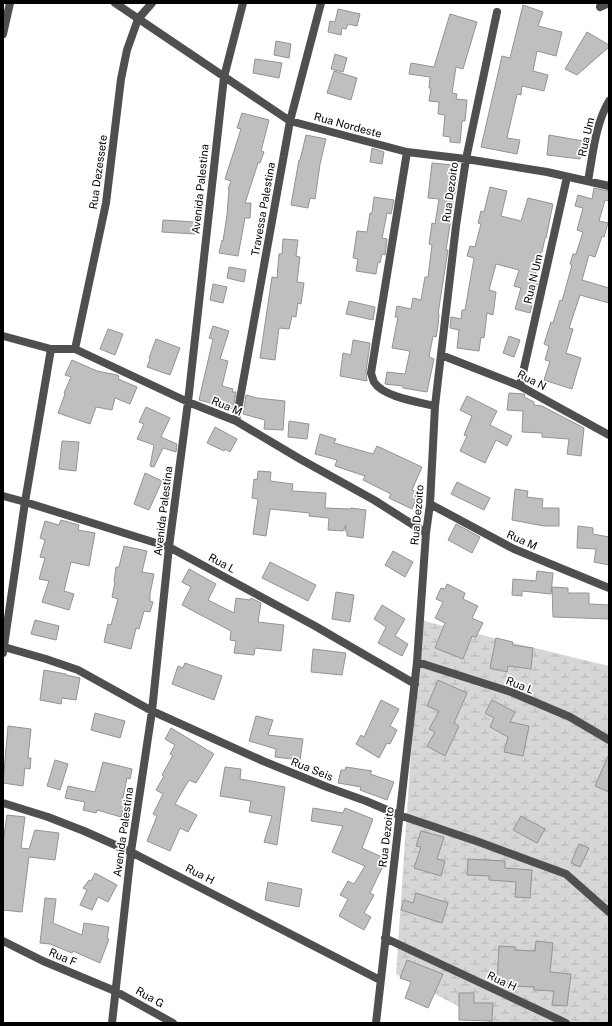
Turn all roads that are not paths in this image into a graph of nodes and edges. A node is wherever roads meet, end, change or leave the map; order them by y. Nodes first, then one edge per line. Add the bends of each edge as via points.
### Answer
1 (10, 3) edge
2 (115, 3) edge
3 (152, 3) edge
4 (243, 3) edge
5 (321, 3) edge
6 (609, 3) edge
7 (600, 8) dead end
8 (498, 12) dead end
9 (138, 19) junction
10 (3, 34) edge
11 (224, 77) junction
12 (609, 101) edge
13 (290, 121) junction
14 (407, 152) junction
15 (466, 159) junction
16 (567, 177) junction
17 (588, 181) junction
18 (609, 186) edge
19 (3, 336) edge
20 (51, 349) junction
21 (75, 349) junction
22 (441, 355) junction
23 (520, 386) junction
24 (188, 402) junction
25 (435, 406) junction
26 (236, 421) junction
27 (609, 435) edge
28 (3, 496) edge
29 (25, 502) junction
30 (430, 504) junction
31 (426, 533) junction
32 (169, 547) junction
33 (609, 588) edge
34 (4, 647) edge
35 (3, 653) edge
36 (418, 662) junction
37 (415, 684) junction
38 (152, 711) junction
39 (609, 740) edge
40 (3, 803) edge
41 (399, 815) junction
42 (131, 852) junction
43 (609, 912) edge
44 (385, 938) junction
45 (3, 942) edge
46 (380, 980) junction
47 (116, 991) junction
48 (112, 1023) edge
49 (173, 1023) edge
50 (376, 1023) edge
51 (566, 1023) edge

1 - 10 street
2 - 9 street, Rua Nordeste
3 - 9 street, Rua Dezessete
4 - 11 street, Avenida Palestina
5 - 13 street, Travessa Palestina
6 - 7 street
8 - 15 street, Rua Dezoito
9 - 11 street, Rua Nordeste
9 - 21 street, Rua Dezessete via 121,79 106,203
11 - 13 street, Rua Nordeste
11 - 24 street, Avenida Palestina
12 - 17 street, Rua Um via 604,108 597,131
13 - 14 street, Rua Nordeste
13 - 26 street, Travessa Palestina
14 - 15 street, Rua Nordeste
14 - 25 street via 371,373 374,383 394,396
15 - 16 street, Rua Nordeste
15 - 22 street, Rua Dezoito
16 - 17 street, Rua Nordeste
16 - 23 street, Rua N Um
17 - 18 street, Rua Nordeste
19 - 20 street, Rua M
20 - 21 street, Rua M
20 - 29 street
21 - 24 street, Rua M
22 - 23 street, Rua N
22 - 25 street, Rua Dezoito
23 - 27 street, Rua N
24 - 26 street, Rua M
24 - 32 street, Avenida Palestina
25 - 30 street, Rua Dezoito
26 - 31 street, Rua M via 374,500
28 - 29 street, Rua L
29 - 32 street, Rua L
29 - 34 street
30 - 31 street, Rua Dezoito
30 - 33 street, Rua M via 514,549
31 - 36 street, Rua Dezoito
32 - 37 street, Rua L
32 - 38 street, Avenida Palestina
34 - 35 street
34 - 38 street, Rua Seis via 78,670
36 - 37 street, Rua Dezoito
36 - 39 street, Rua L via 511,692 570,717
37 - 41 street, Rua Dezoito
38 - 41 street, Rua Seis via 263,761
38 - 42 street, Avenida Palestina
40 - 42 street, Rua H via 48,817
41 - 43 street, Rua Seis via 566,874
41 - 44 street, Rua Dezoito
42 - 46 street, Rua H
42 - 47 street, Avenida Palestina
44 - 46 street, Rua Dezoito
44 - 51 street, Rua H
45 - 47 street, Rua F
46 - 50 street, Rua Dezoito
47 - 48 street, Avenida Palestina
47 - 49 street, Rua G

